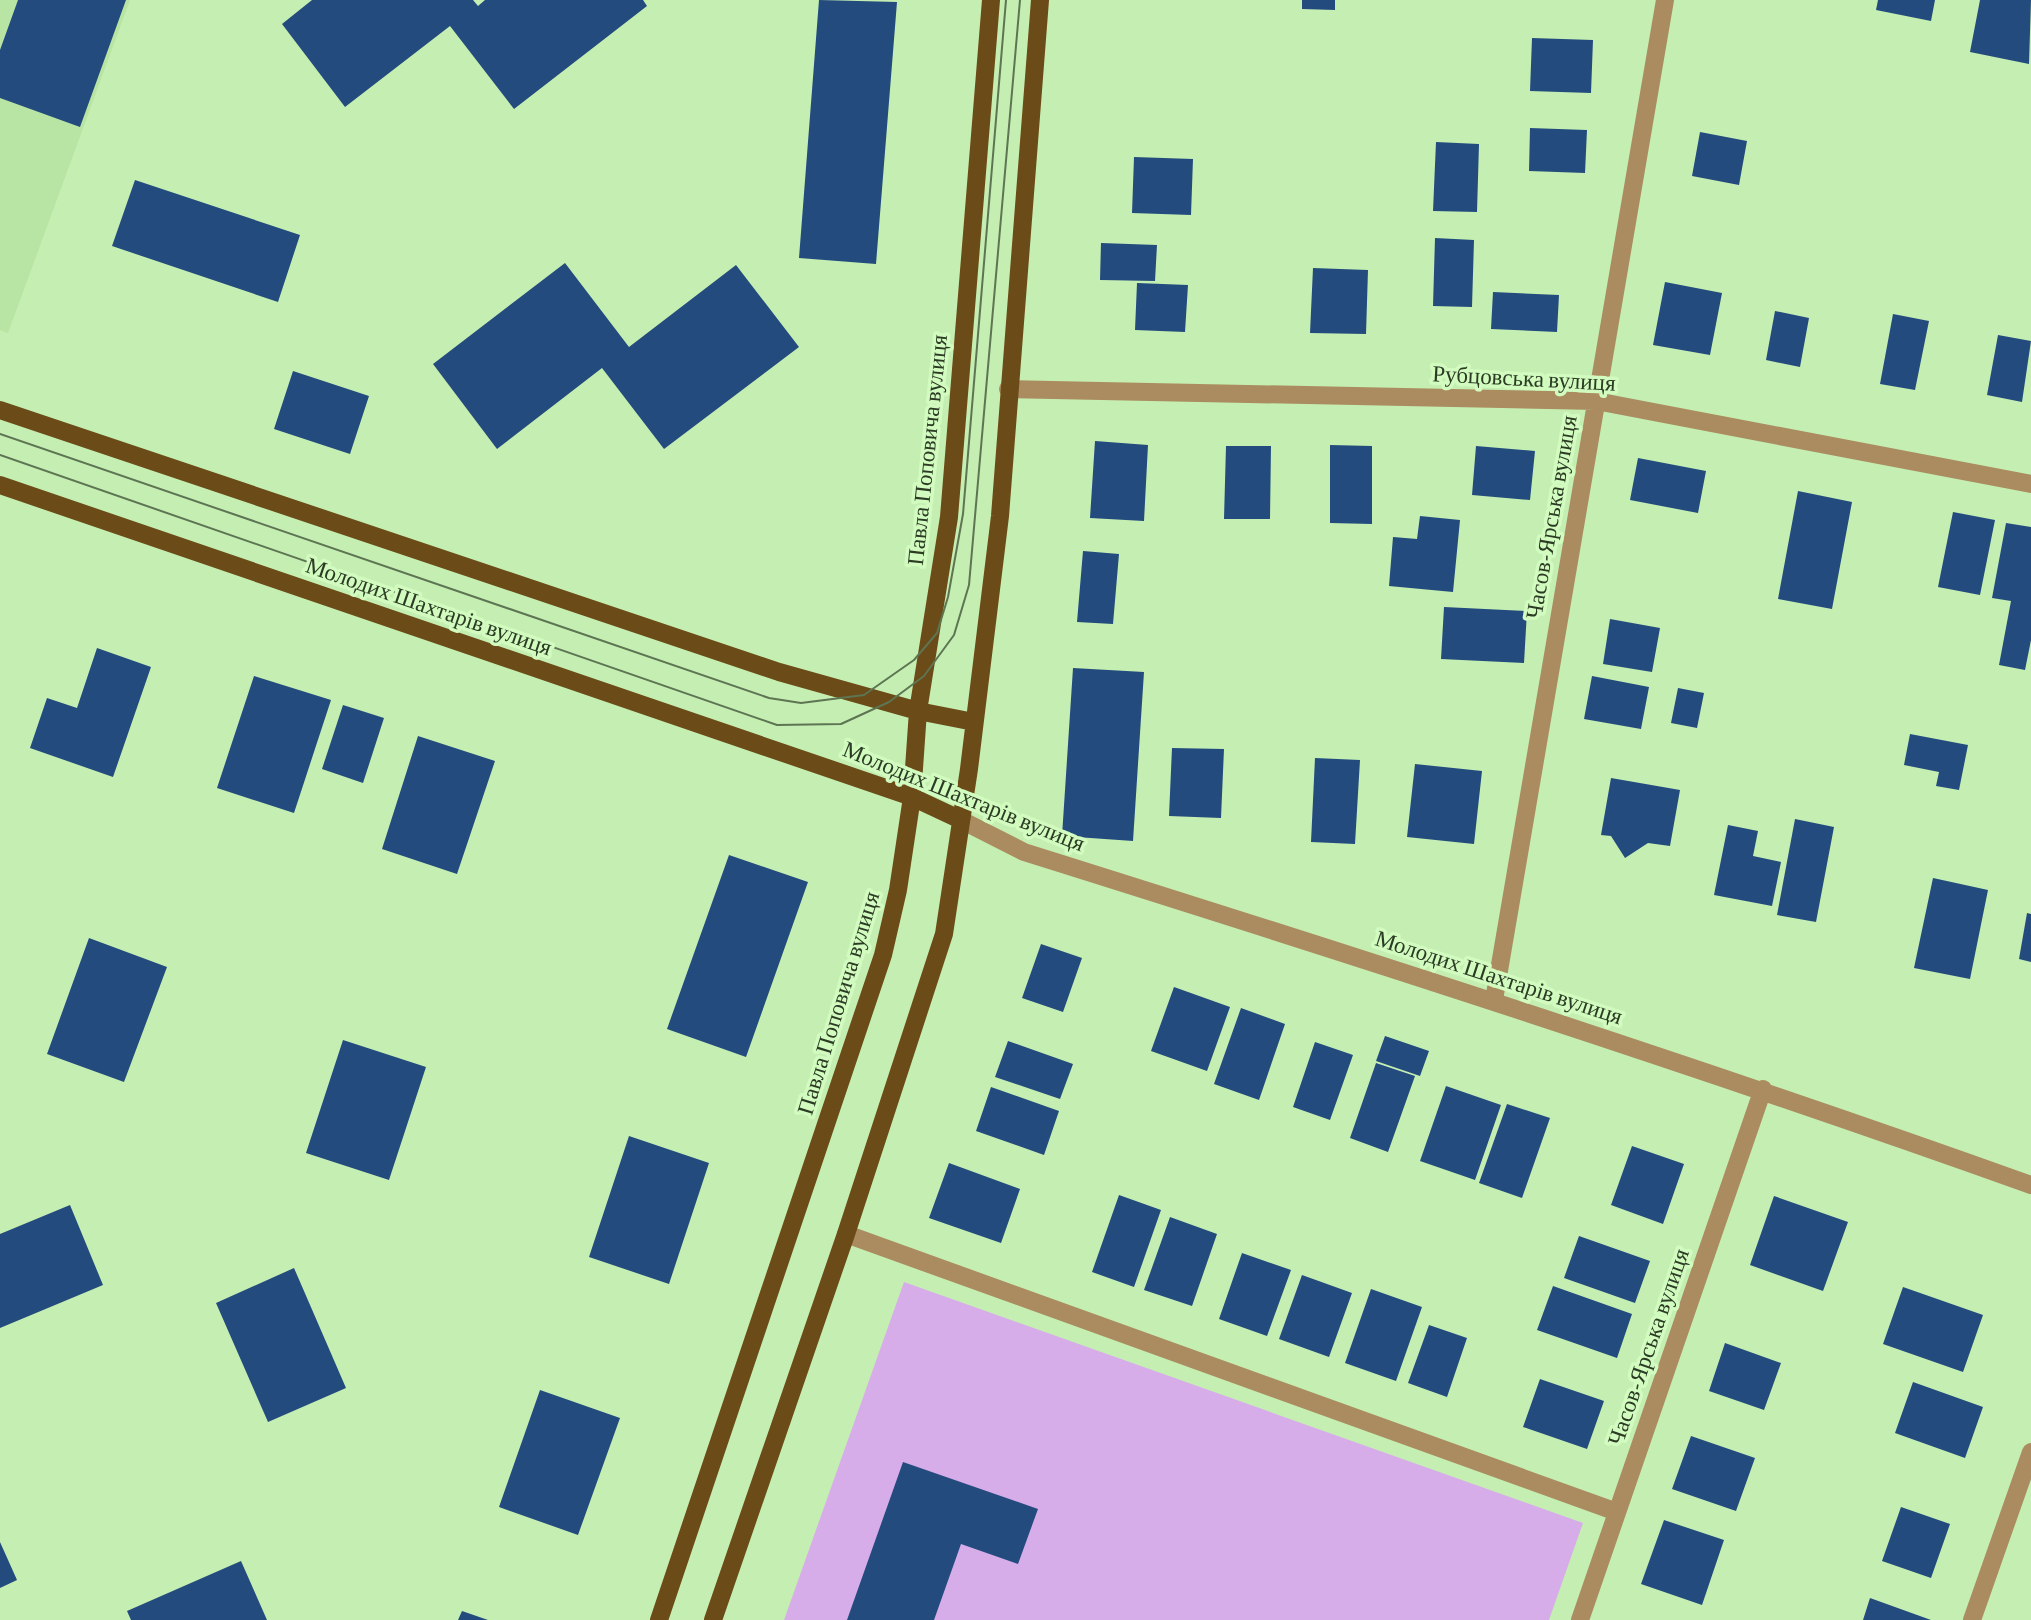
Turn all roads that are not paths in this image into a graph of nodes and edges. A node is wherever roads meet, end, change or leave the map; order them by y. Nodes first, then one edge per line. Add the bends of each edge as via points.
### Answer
1 (991, 0) edge
2 (1040, 0) edge
3 (1665, 0) edge
4 (1008, 389) junction
5 (1596, 401) junction
6 (0, 410) edge
7 (2031, 484) edge
8 (0, 485) edge
9 (918, 711) junction
10 (974, 722) junction
11 (912, 797) junction
12 (960, 819) junction
13 (1494, 1000) junction
14 (1763, 1089) junction
15 (2031, 1185) edge
16 (846, 1234) junction
17 (2031, 1452) edge
18 (1617, 1512) junction
19 (659, 1620) edge
20 (713, 1620) edge
21 (1580, 1620) edge
22 (1972, 1620) edge

1 - 9 main road, Павла Поповича вулиця via 949,517
2 - 4 main road
3 - 5 street, Часов-Ярська вулиця
4 - 5 street, Рубцовська вулиця
4 - 10 main road via 1000,516
5 - 7 street, Рубцовська вулиця
5 - 13 street, Часов-Ярська вулиця
6 - 9 main road via 779,672
8 - 11 main road, Молодих Шахтарів вулиця
9 - 10 main road
9 - 11 main road, Павла Поповича вулиця
10 - 12 main road
11 - 12 main road, Молодих Шахтарів вулиця
11 - 19 main road, Павла Поповича вулиця via 883,955
12 - 13 street, Молодих Шахтарів вулиця via 1024,852
12 - 16 main road via 944,934
13 - 14 street, Молодих Шахтарів вулиця
14 - 15 street, Молодих Шахтарів вулиця
14 - 18 street, Часов-Ярська вулиця
16 - 18 street
16 - 20 main road
17 - 22 street
18 - 21 street, Часов-Ярська вулиця

